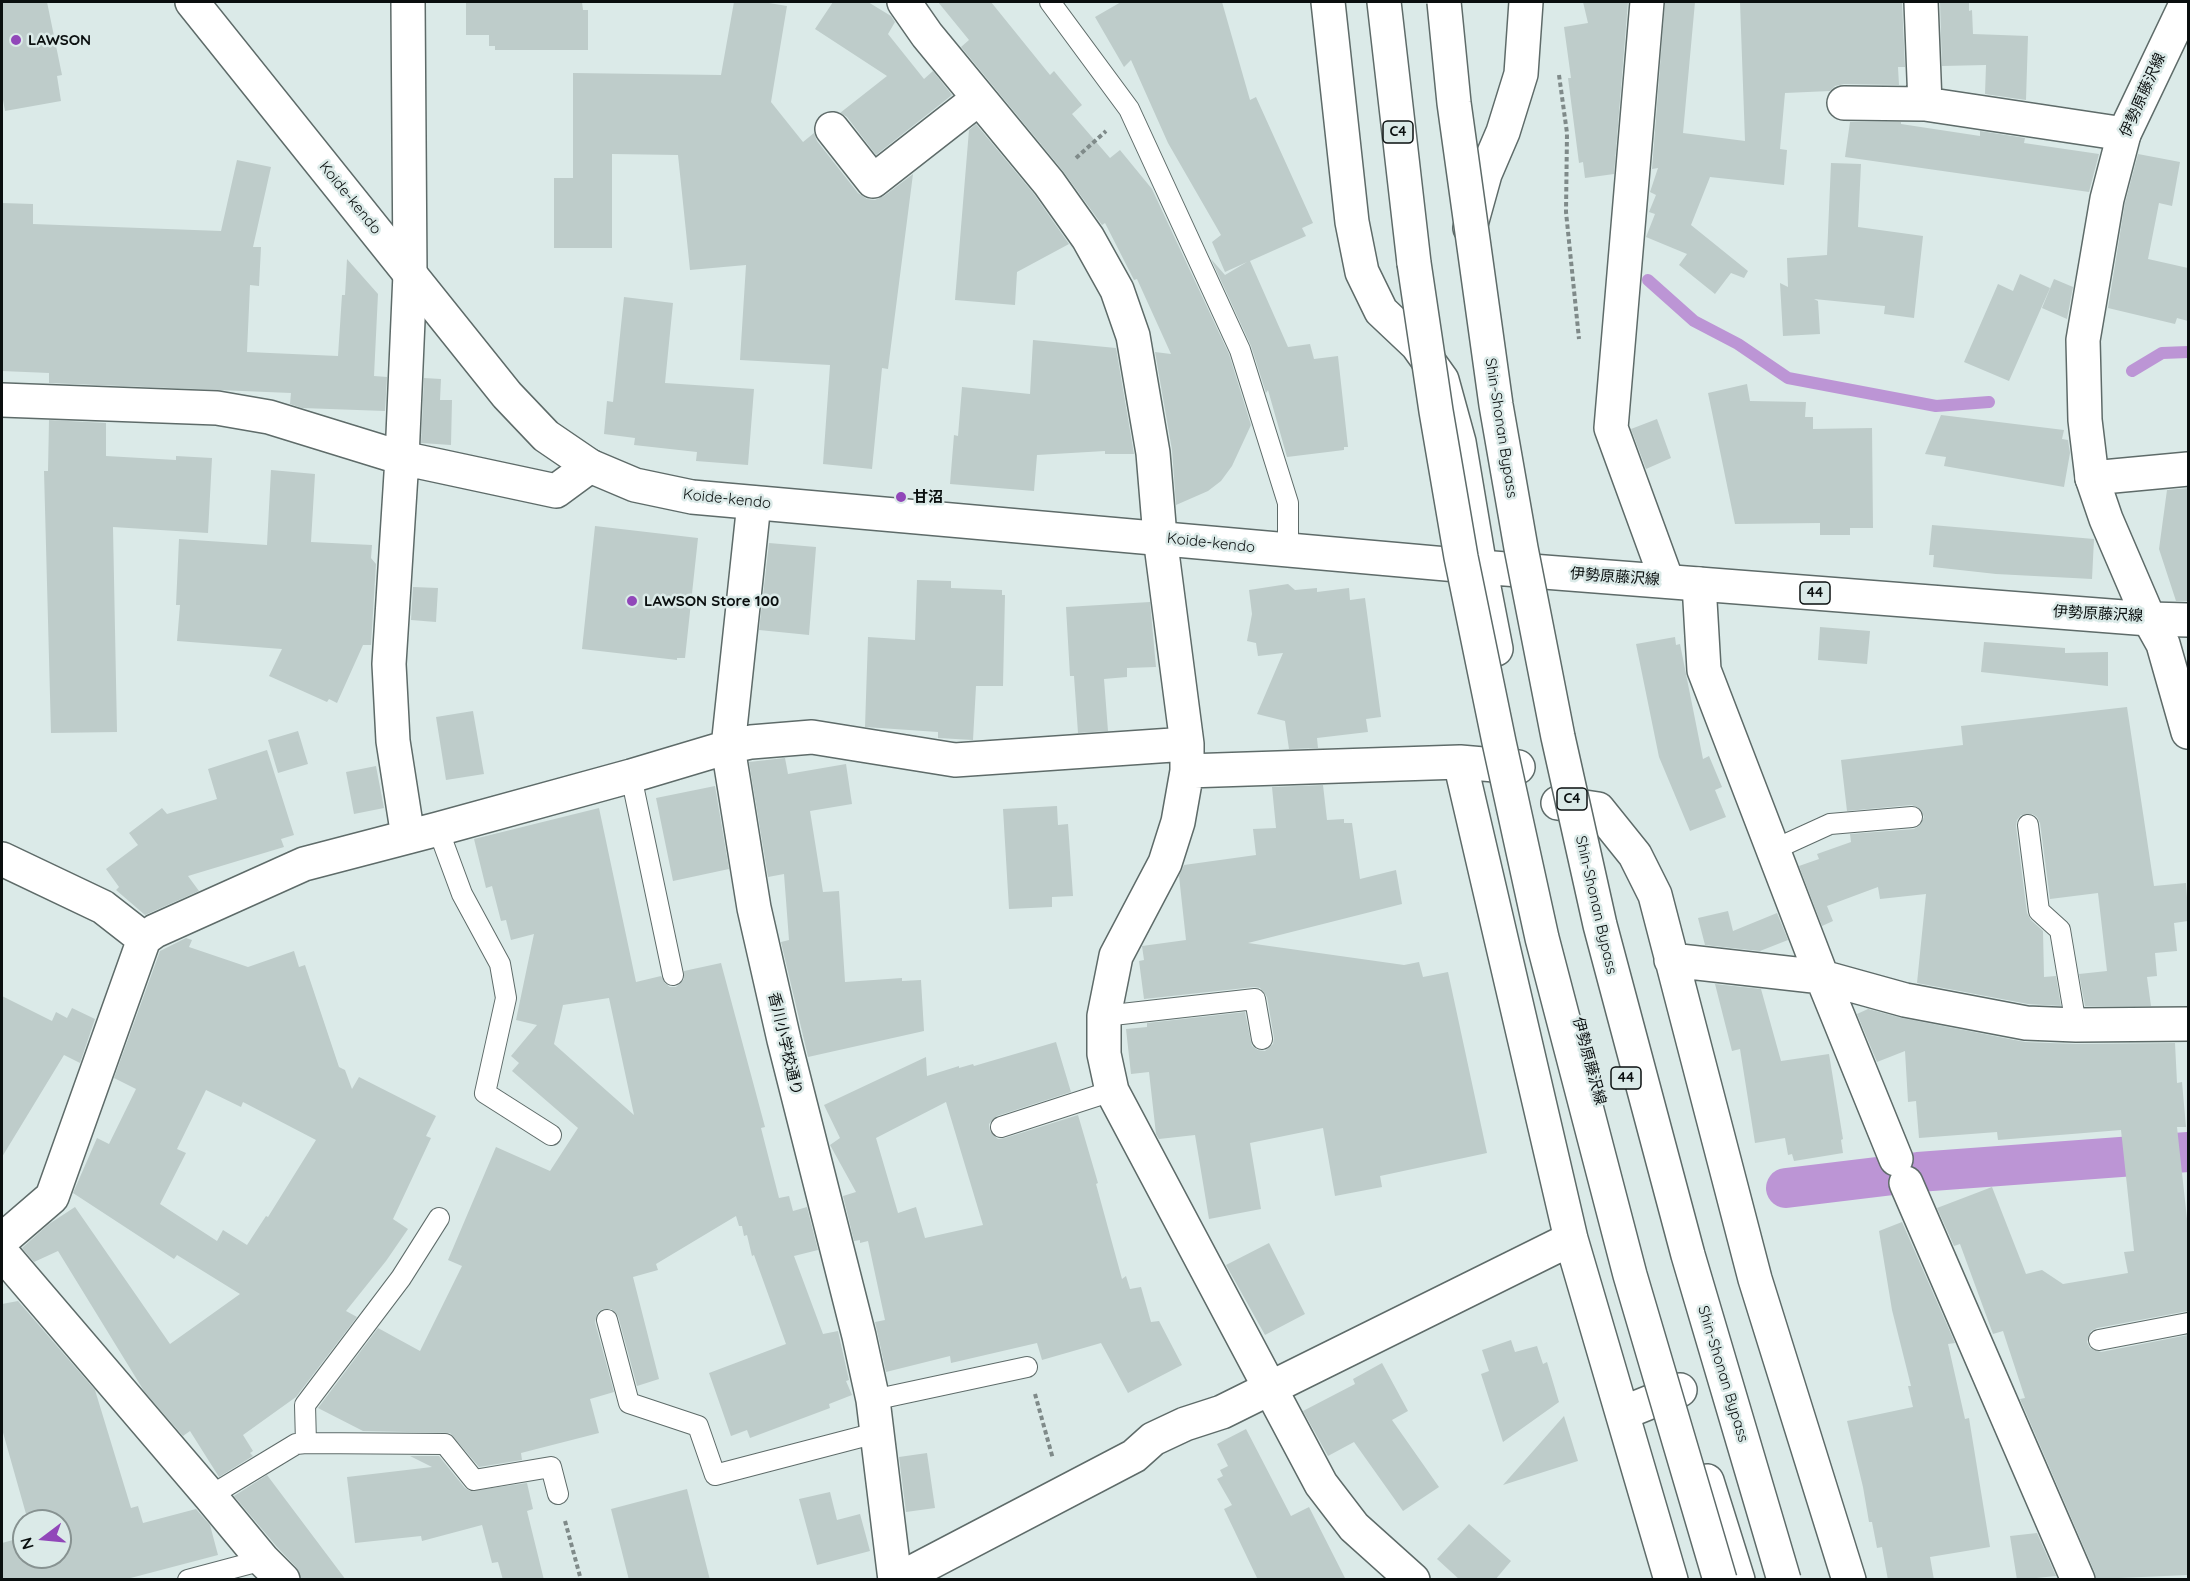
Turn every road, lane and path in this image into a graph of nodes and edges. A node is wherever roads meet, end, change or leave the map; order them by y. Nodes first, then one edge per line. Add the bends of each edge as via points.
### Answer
1 (192, 2) edge
2 (408, 2) edge
3 (904, 2) edge
4 (1050, 2) edge
5 (1328, 2) edge
6 (1384, 2) edge
7 (1444, 2) edge
8 (1526, 2) edge
9 (1647, 2) edge
10 (1921, 2) edge
11 (2187, 2) edge
12 (1558, 64) dead end
13 (978, 99) junction
14 (1844, 103) dead end
15 (1924, 104) junction
16 (1130, 109) junction
17 (832, 129) dead end
18 (2124, 134) junction
19 (1049, 183) junction
20 (410, 274) junction
21 (1580, 339) dead end
22 (2, 400) edge
23 (402, 458) junction
24 (590, 466) junction
25 (2188, 470) edge
26 (2092, 478) junction
27 (754, 503) junction
28 (1160, 537) junction
29 (1288, 551) junction
30 (1480, 567) junction
31 (1512, 570) junction
32 (1667, 581) junction
33 (1699, 584) junction
34 (2149, 619) junction
35 (2188, 620) edge
36 (2188, 732) edge
37 (728, 747) junction
38 (1187, 757) junction
39 (1460, 762) junction
40 (1518, 767) junction
41 (631, 776) junction
42 (1558, 802) junction
43 (1912, 817) dead end
44 (2028, 825) dead end
45 (423, 833) junction
46 (1773, 850) junction
47 (2, 859) edge
48 (144, 939) junction
49 (1671, 960) junction
50 (673, 975) dead end
51 (1822, 977) junction
52 (1104, 1016) junction
53 (2188, 1024) edge
54 (2076, 1025) junction
55 (1262, 1039) dead end
56 (1112, 1091) junction
57 (1001, 1127) dead end
58 (551, 1136) dead end
59 (439, 1218) dead end
60 (1571, 1239) junction
61 (2, 1240) edge
62 (2, 1253) edge
63 (607, 1320) dead end
64 (2188, 1323) edge
65 (2099, 1340) dead end
66 (1027, 1367) joint
67 (1268, 1388) junction
68 (1680, 1390) junction
69 (873, 1400) junction
70 (1623, 1413) junction
71 (876, 1433) junction
72 (306, 1443) junction
73 (558, 1494) joint
74 (1063, 1494) junction
75 (210, 1496) junction
76 (274, 1573) edge
77 (188, 1580) edge
78 (580, 1580) edge
79 (896, 1580) edge
80 (1413, 1580) edge
81 (1671, 1580) edge
82 (1720, 1580) edge
83 (1738, 1580) edge
84 (1769, 1580) edge
85 (1784, 1580) edge
86 (1849, 1580) edge
87 (2078, 1580) edge

1 - 20 main road, Koide-kendo
2 - 20 main road
3 - 13 main road
4 - 16 lane
5 - 30 main road via 1352,222 1362,272 1381,311 1417,345 1442,381 1459,442
6 - 82 main road, C4, bridge via 1412,252 1436,411 1499,742 1542,938 1627,1264
7 - 85 main road, Shin-Shonan Bypass / C4, bridge via 1454,103 1496,405 1558,737 1599,925 1688,1255
8 - 31 main road via 1521,74 1469,232 1470,298
9 - 32 main road via 1611,428
10 - 15 main road
11 - 18 main road, 伊勢原藤沢線
12 - 21 path via 1567,133 1566,212
13 - 17 main road via 873,181
13 - 19 main road
14 - 15 main road
15 - 18 main road
16 - 19 path
16 - 29 lane via 1240,350 1288,503
18 - 26 main road, 伊勢原藤沢線 via 2107,199 2083,340 2085,420
19 - 28 main road via 1112,279 1133,336 1154,453
20 - 23 main road
20 - 24 main road, Koide-kendo via 507,395 546,436
22 - 23 main road via 217,408 269,417
23 - 24 main road via 555,491
23 - 45 main road via 389,664 393,741
24 - 27 main road, Koide-kendo via 635,485 692,498
25 - 26 main road
26 - 34 main road, 伊勢原藤沢線
27 - 28 main road, Koide-kendo
27 - 37 main road, 香川小学校通り
28 - 29 main road, Koide-kendo
28 - 38 main road
29 - 30 main road, Koide-kendo
30 - 31 main road, 伊勢原藤沢線 / 44
30 - 40 main road, 伊勢原藤沢線 / 44
31 - 32 main road, 伊勢原藤沢線 / 44
31 - 42 main road, 44
32 - 33 main road, 伊勢原藤沢線 / 44
33 - 34 main road, 伊勢原藤沢線 / 44
33 - 46 main road via 1704,670
34 - 35 main road
34 - 36 main road via 2163,644
37 - 38 main road via 812,737 955,760
37 - 41 main road
37 - 69 main road, 香川小学校通り via 754,908 771,985
38 - 39 main road
38 - 52 main road via 1175,833 1165,863 1116,956
39 - 40 main road
39 - 60 main road
40 - 68 main road, 伊勢原藤沢線 / 44 via 1562,959
41 - 45 main road
41 - 50 lane
42 - 49 main road via 1598,809 1635,855 1655,895
42 - 84 main road, 44 via 1586,929 1676,1261
43 - 46 lane via 1830,824
44 - 54 lane via 2039,911 2060,930
45 - 48 main road via 304,864
45 - 58 lane via 500,964 506,998 485,1093
46 - 51 main road
47 - 48 main road via 103,907
48 - 61 main road via 52,1197
49 - 51 main road
49 - 86 main road via 1755,1279
51 - 54 main road via 1905,1000 2026,1023
51 - 87 main road via 1901,1171
52 - 55 lane via 1255,999
52 - 56 main road via 1104,1054
53 - 54 main road
56 - 57 lane
56 - 67 main road
59 - 72 lane via 401,1278 305,1406
60 - 67 main road
60 - 70 main road
62 - 75 main road
63 - 71 lane via 629,1403 699,1426 715,1475
64 - 65 lane
66 - 69 lane
66 - 74 path
67 - 74 main road via 1222,1412 1153,1438 1134,1456
67 - 80 main road via 1321,1484 1354,1527
68 - 70 main road
68 - 83 main road, 伊勢原藤沢線 / 44
69 - 71 main road, 香川小学校通り
70 - 81 main road
71 - 79 main road, 香川小学校通り
72 - 73 lane via 446,1444 474,1480 551,1467
72 - 75 lane via 296,1444
73 - 78 path
74 - 79 main road
75 - 76 main road
76 - 77 lane

